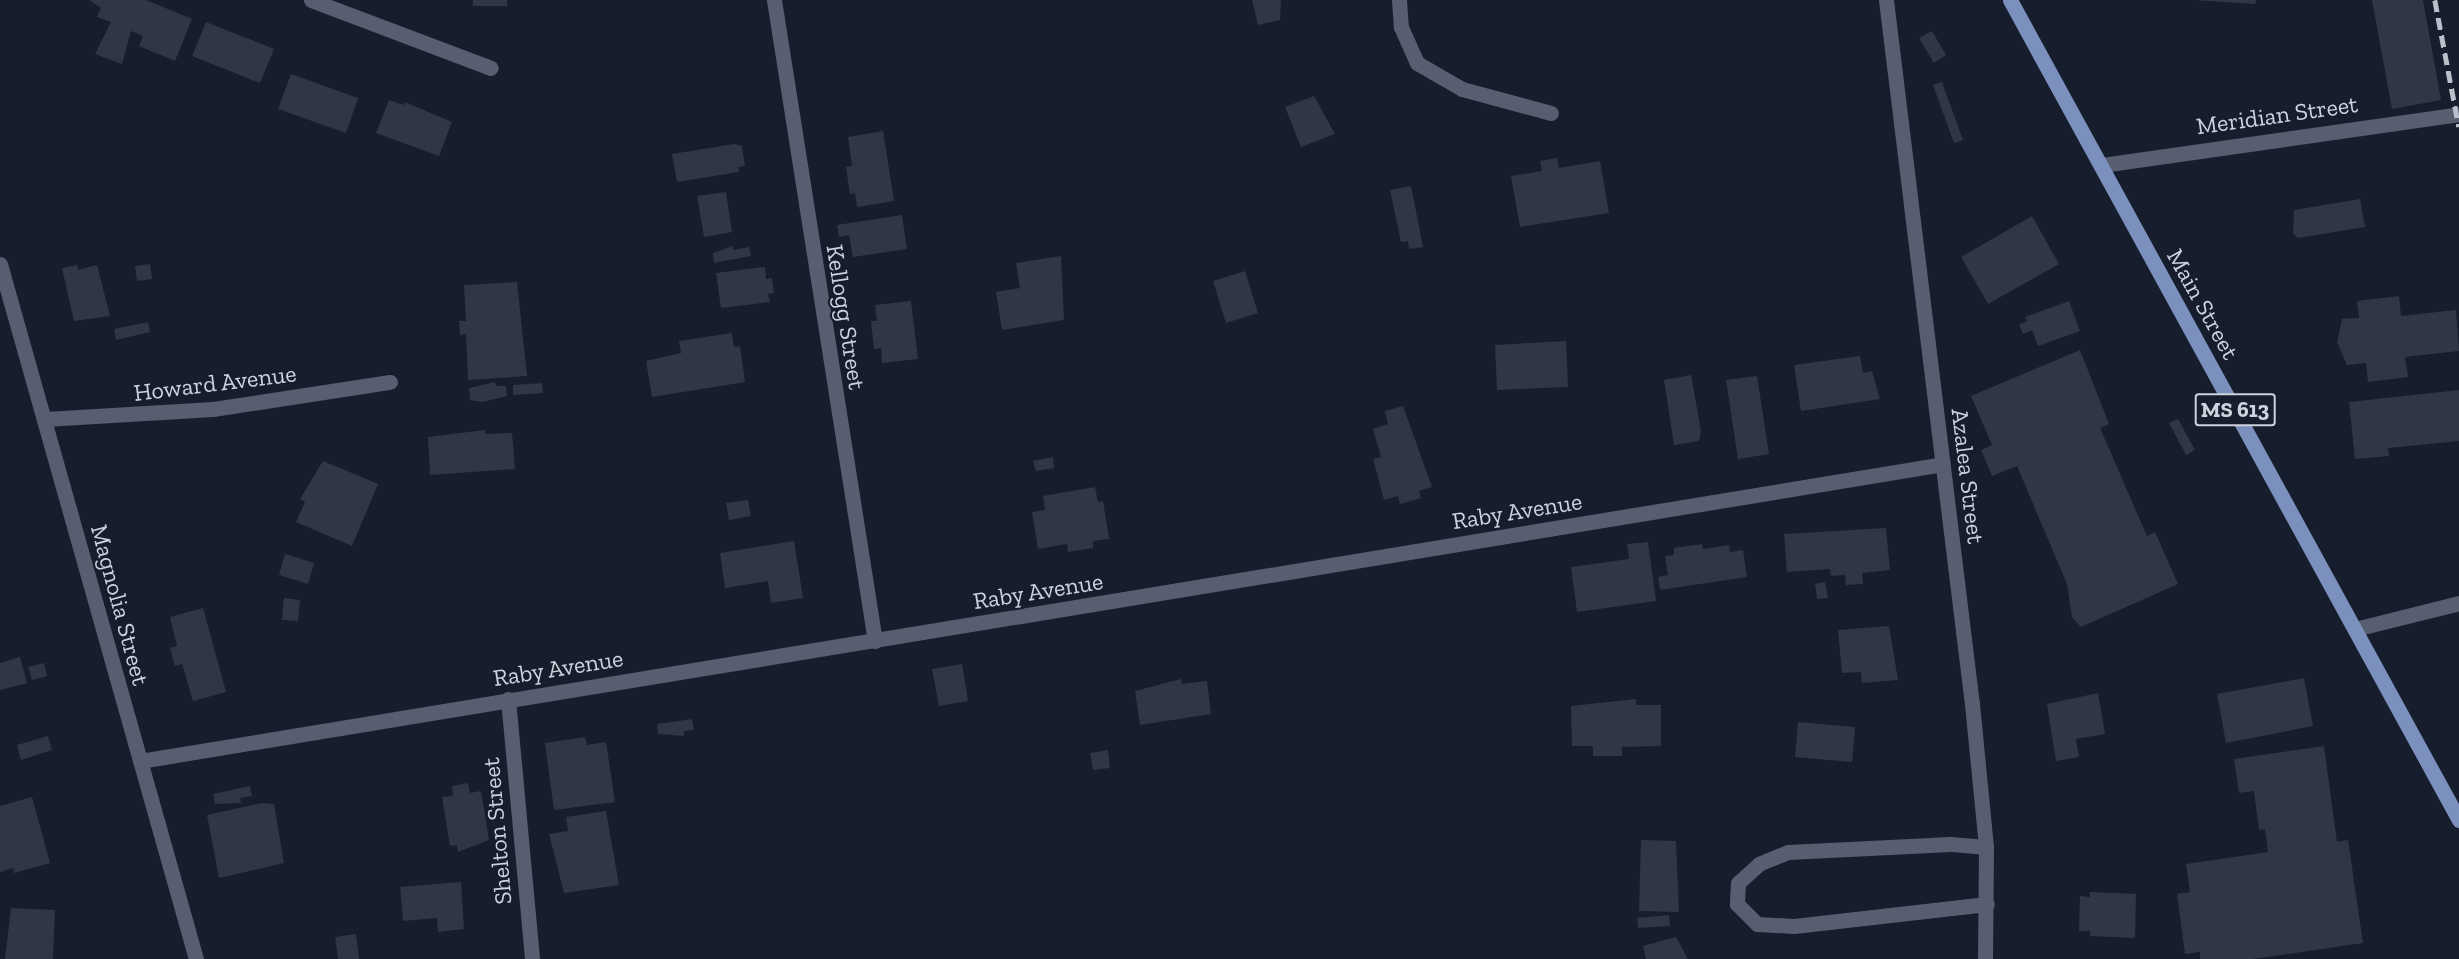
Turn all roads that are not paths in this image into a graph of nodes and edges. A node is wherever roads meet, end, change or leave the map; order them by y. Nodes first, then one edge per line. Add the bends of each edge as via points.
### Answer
1 (311, 0) edge
2 (774, 0) edge
3 (1399, 0) edge
4 (1886, 0) edge
5 (2010, 0) edge
6 (491, 68) dead end
7 (1551, 113) dead end
8 (2459, 114) edge
9 (2102, 165) junction
10 (0, 264) edge
11 (390, 382) dead end
12 (45, 419) junction
13 (1943, 464) junction
14 (2459, 603) edge
15 (2355, 629) junction
16 (875, 641) junction
17 (508, 699) junction
18 (140, 761) junction
19 (2459, 820) edge
20 (1986, 848) junction
21 (1987, 904) junction
22 (196, 959) edge
23 (532, 959) edge
24 (1985, 959) edge

1 - 6 street
2 - 16 street, Kellogg Street
3 - 7 street via 1401,27 1417,63 1462,89
4 - 13 street, Azalea Street
5 - 9 main road, Main Street / MS 613
8 - 9 street, Meridian Street
9 - 15 main road, Main Street / MS 613
10 - 12 street, Magnolia Street
11 - 12 street, Howard Avenue via 213,409
12 - 18 street, Magnolia Street
13 - 16 street, Raby Avenue
13 - 20 street, Azalea Street
14 - 15 street
15 - 19 main road, Main Street / MS 613
16 - 17 street, Raby Avenue
17 - 18 street, Raby Avenue
17 - 23 street, Shelton Street
18 - 22 street, Magnolia Street
20 - 21 street, Azalea Street
20 - 21 street via 1950,844 1788,852 1759,864 1738,883 1737,904 1757,924 1794,926
21 - 24 street, Azalea Street

